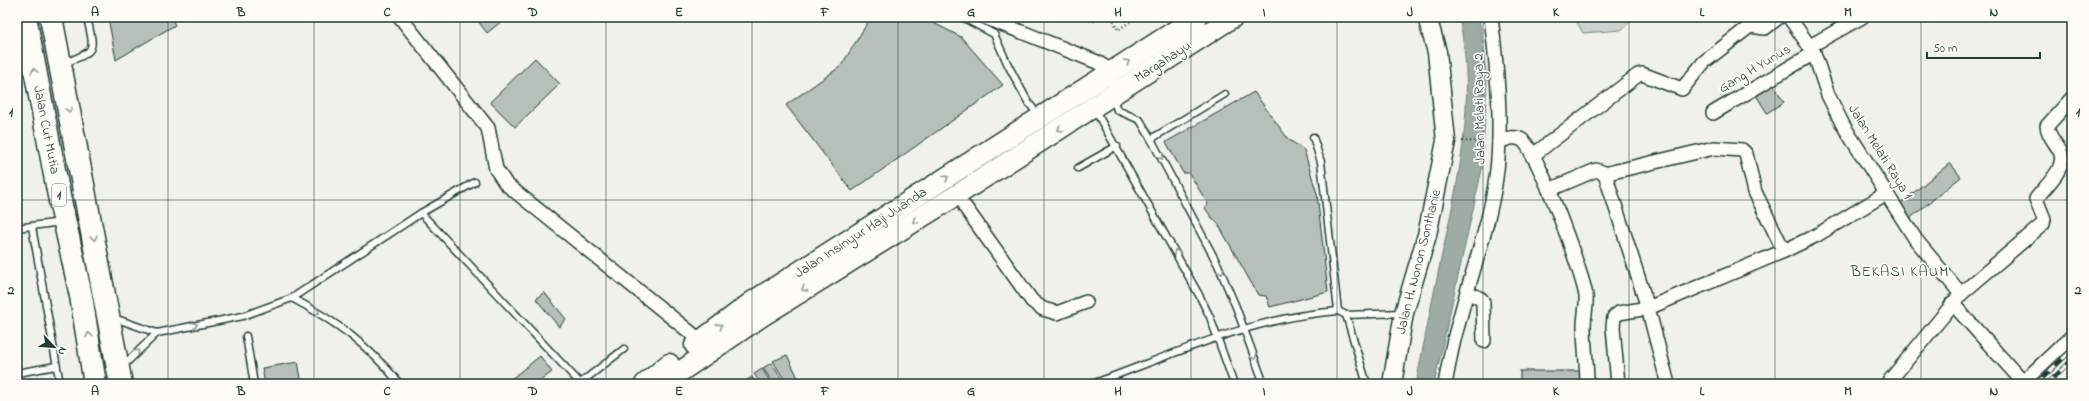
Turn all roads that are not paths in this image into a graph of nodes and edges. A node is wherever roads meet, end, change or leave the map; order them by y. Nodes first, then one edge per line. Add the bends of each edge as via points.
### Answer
1 (24, 17) edge
2 (51, 17) edge
3 (87, 17) edge
4 (400, 17) edge
5 (962, 17) edge
6 (984, 17) edge
7 (1198, 17) edge
8 (1233, 17) edge
9 (1427, 17) edge
10 (1491, 17) edge
11 (1780, 17) edge
12 (1789, 17) edge
13 (1862, 17) edge
14 (1812, 49) junction
15 (60, 64) junction
16 (1108, 74) junction
17 (1225, 94) dead end
18 (2072, 98) edge
19 (1116, 99) junction
20 (1093, 107) junction
21 (1713, 113) dead end
22 (1040, 118) junction
23 (1015, 134) junction
24 (1312, 137) dead end
25 (1151, 139) junction
26 (1499, 142) junction
27 (1117, 146) junction
28 (1026, 151) junction
29 (1532, 156) junction
30 (1078, 168) dead end
31 (1604, 174) junction
32 (475, 182) dead end
33 (1549, 190) junction
34 (1887, 193) junction
35 (961, 201) junction
36 (422, 213) junction
37 (64, 222) junction
38 (32, 227) junction
39 (17, 228) edge
40 (875, 234) junction
41 (1784, 251) junction
42 (1467, 292) junction
43 (292, 298) junction
44 (1956, 298) junction
45 (1086, 302) dead end
46 (1648, 308) junction
47 (757, 309) junction
48 (1338, 311) junction
49 (1404, 313) junction
50 (1346, 315) junction
51 (109, 317) junction
52 (1243, 329) junction
53 (157, 333) junction
54 (246, 336) dead end
55 (2072, 336) edge
56 (1218, 337) junction
57 (701, 340) junction
58 (1484, 341) dead end
59 (624, 349) dead end
60 (56, 366) junction
61 (17, 374) edge
62 (107, 376) edge
63 (671, 377) edge
64 (1366, 381) dead end
65 (2022, 383) edge
66 (60, 384) edge
67 (254, 384) edge
68 (400, 384) edge
69 (580, 384) edge
70 (645, 384) edge
71 (1092, 384) edge
72 (1234, 384) edge
73 (1264, 384) edge
74 (1392, 384) edge
75 (1444, 384) edge
76 (1587, 384) edge
77 (1618, 384) edge
78 (1668, 384) edge
79 (1886, 384) edge

37 -> 1 highway, Jalan Cut Mutia / 1
2 - 15 highway, Jalan Cut Mutia / 1
3 - 15 lane via 93,44 90,50 86,56
4 - 57 street via 488,128 496,169 506,184
5 - 22 lane via 994,34 1028,102
6 - 16 street via 1097,62 1105,67
16 -> 7 main road, Jalan Insinyur Haji Juanda
8 - 19 main road, Margahayu
9 - 49 street, Jalan H. Nonon Sonthanie via 1437,52 1446,140 1427,235
10 - 26 street, Jalan Melati Raya 2
11 - 29 street via 1765,28 1750,26 1704,62 1682,89 1642,74 1638,75
12 - 14 street, Jalan Melati Raya 1
13 - 14 street, Gang H Yunus
14 - 21 street, Gang H Yunus
14 - 34 street, Jalan Melati Raya 1 via 1834,109
15 -> 51 highway, Jalan Cut Mutia / 1
16 - 19 street
16 - 22 main road, Jalan Insinyur Haji Juanda
17 - 25 lane
18 - 44 street via 2047,126 2061,158 2056,173 2036,199 2044,219 2043,224
19 - 20 main road, Margahayu
19 - 25 lane via 1140,120
20 - 27 lane
20 -> 28 main road, Jalan Insinyur Haji Juanda
22 - 23 main road, Jalan Insinyur Haji Juanda
23 - 28 main road
40 -> 23 main road, Jalan Insinyur Haji Juanda
24 - 48 lane via 1321,162
25 -> 52 lane via 1218,265
26 - 29 street via 1512,137 1521,139 1528,146
26 - 42 street, Jalan Melati Raya 2 via 1496,178
27 - 30 lane
56 -> 27 lane via 1199,295
28 - 35 main road, Jalan Insinyur Haji Juanda
29 - 33 street
31 - 33 street via 1596,170
31 - 41 street via 1714,148 1742,150 1746,154 1755,192
31 - 46 street
32 - 36 lane
33 - 76 street via 1582,278 1586,297 1584,328
34 - 41 street via 1817,235
34 - 44 street, Jalan Melati Raya 1
35 -> 40 main road, Jalan Insinyur Haji Juanda
35 - 45 street via 1032,301 1043,309 1057,313
36 - 43 lane
36 - 69 lane
37 - 38 lane
62 -> 37 highway, Jalan Cut Mutia / 1 via 83,303
38 - 39 lane
38 - 60 lane
40 - 47 main road, Jalan Insinyur Haji Juanda
41 - 46 street
42 - 58 street via 1481,299 1483,303
42 - 75 street, Jalan Melati Raya 2
53 -> 43 lane via 243,316
43 -> 68 lane via 326,316 354,337 369,349
44 - 65 street, Jalan Melati Raya 1
44 - 79 street
46 - 77 street via 1623,311 1614,317
46 - 78 street
57 -> 47 main road, Jalan Insinyur Haji Juanda
47 - 63 main road, Jalan Insinyur Haji Juanda
48 - 50 lane
48 - 52 lane via 1295,316
49 - 50 lane
49 - 74 street, Jalan H. Nonon Sonthanie
50 - 64 lane
51 - 53 lane
51 - 62 highway, Jalan Cut Mutia / 1
52 - 56 lane
52 -> 73 lane
62 -> 53 lane
54 - 67 lane
55 - 65 street
56 - 71 lane
56 - 72 lane
57 - 63 main road, Jalan Insinyur Haji Juanda
59 - 69 lane
60 - 61 lane
60 - 66 lane
63 - 70 main road, Jalan Insinyur Haji Juanda

